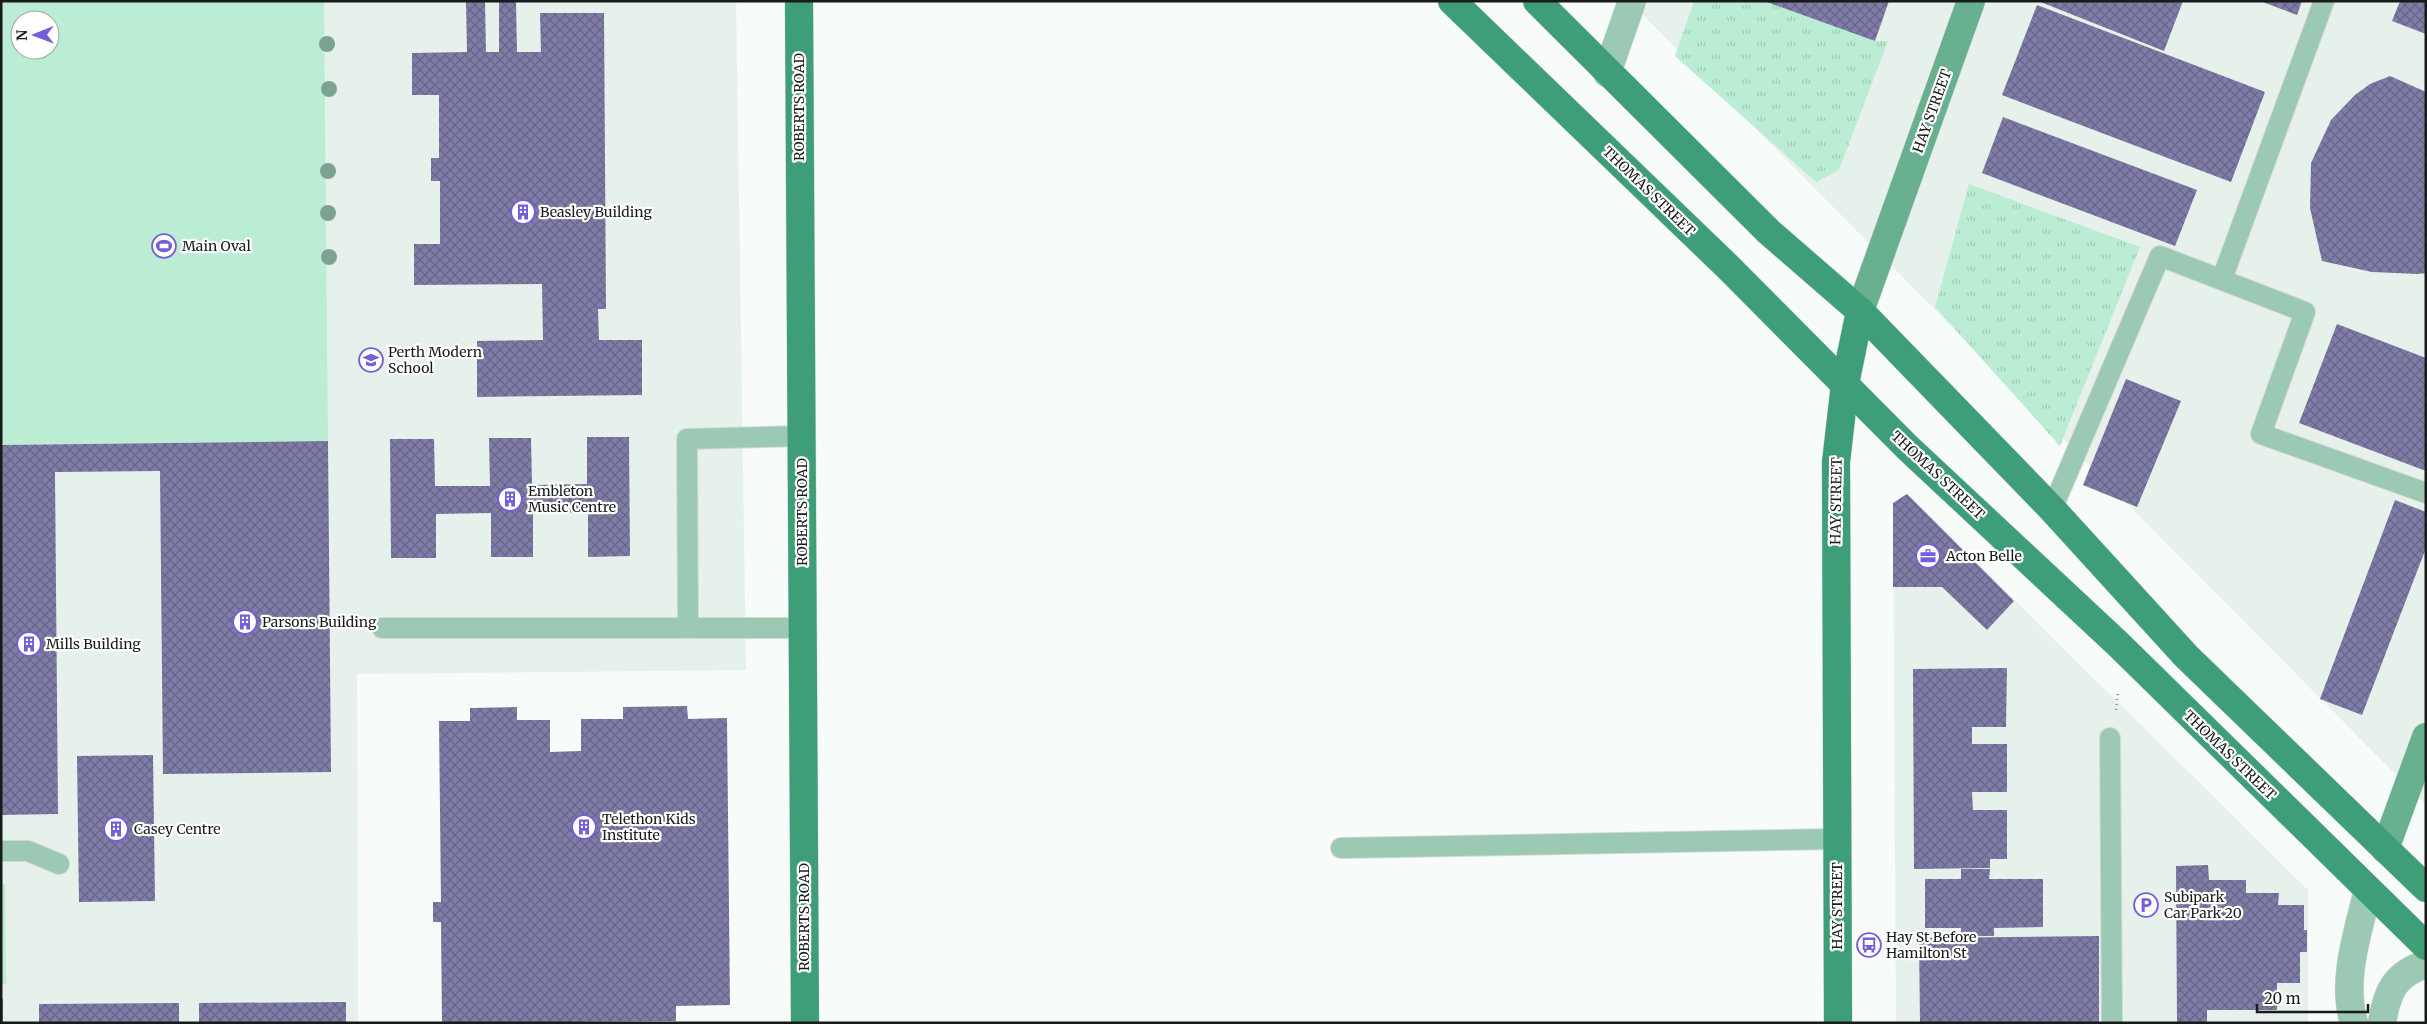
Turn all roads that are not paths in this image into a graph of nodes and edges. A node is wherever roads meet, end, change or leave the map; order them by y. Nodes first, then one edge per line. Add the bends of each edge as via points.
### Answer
1 (799, 1) edge
2 (1452, 1) edge
3 (1537, 1) edge
4 (1632, 1) edge
5 (1972, 1) edge
6 (2324, 1) edge
7 (1607, 73) junction
8 (2222, 279) junction
9 (1860, 312) junction
10 (1845, 384) junction
11 (801, 436) junction
12 (2426, 493) edge
13 (2052, 509) junction
14 (382, 628) dead end
15 (688, 628) junction
16 (803, 628) junction
17 (2426, 737) edge
18 (2110, 738) dead end
19 (1837, 839) junction
20 (1341, 848) dead end
21 (2385, 849) junction
22 (1, 851) edge
23 (59, 864) dead end
24 (2426, 888) edge
25 (2368, 890) junction
26 (2426, 946) edge
27 (2426, 964) edge
28 (805, 1023) edge
29 (1838, 1023) edge
30 (2112, 1023) edge
31 (2354, 1023) edge
32 (2382, 1023) edge

1 - 11 main road, ROBERTS ROAD
2 - 10 main road, THOMAS STREET
3 - 7 main road
4 - 7 street
5 - 9 main road, HAY STREET
6 - 8 lane
7 - 9 main road via 1769,232
8 - 12 lane via 2305,312 2261,434
8 - 13 lane via 2160,256
9 - 10 main road, HAY STREET
9 - 13 main road
10 - 19 main road, HAY STREET via 1836,462
10 - 25 main road, THOMAS STREET
11 - 15 lane via 686,439
11 - 16 main road, ROBERTS ROAD
13 - 21 main road via 2186,656
14 - 15 lane
15 - 16 lane
16 - 28 main road, ROBERTS ROAD
17 - 21 main road
18 - 30 lane
19 - 20 lane
19 - 29 main road, HAY STREET
21 - 24 main road
22 - 23 lane via 28,851
25 - 26 main road, THOMAS STREET
25 - 31 street via 2352,960 2350,982
27 - 32 street via 2400,976 2387,999

